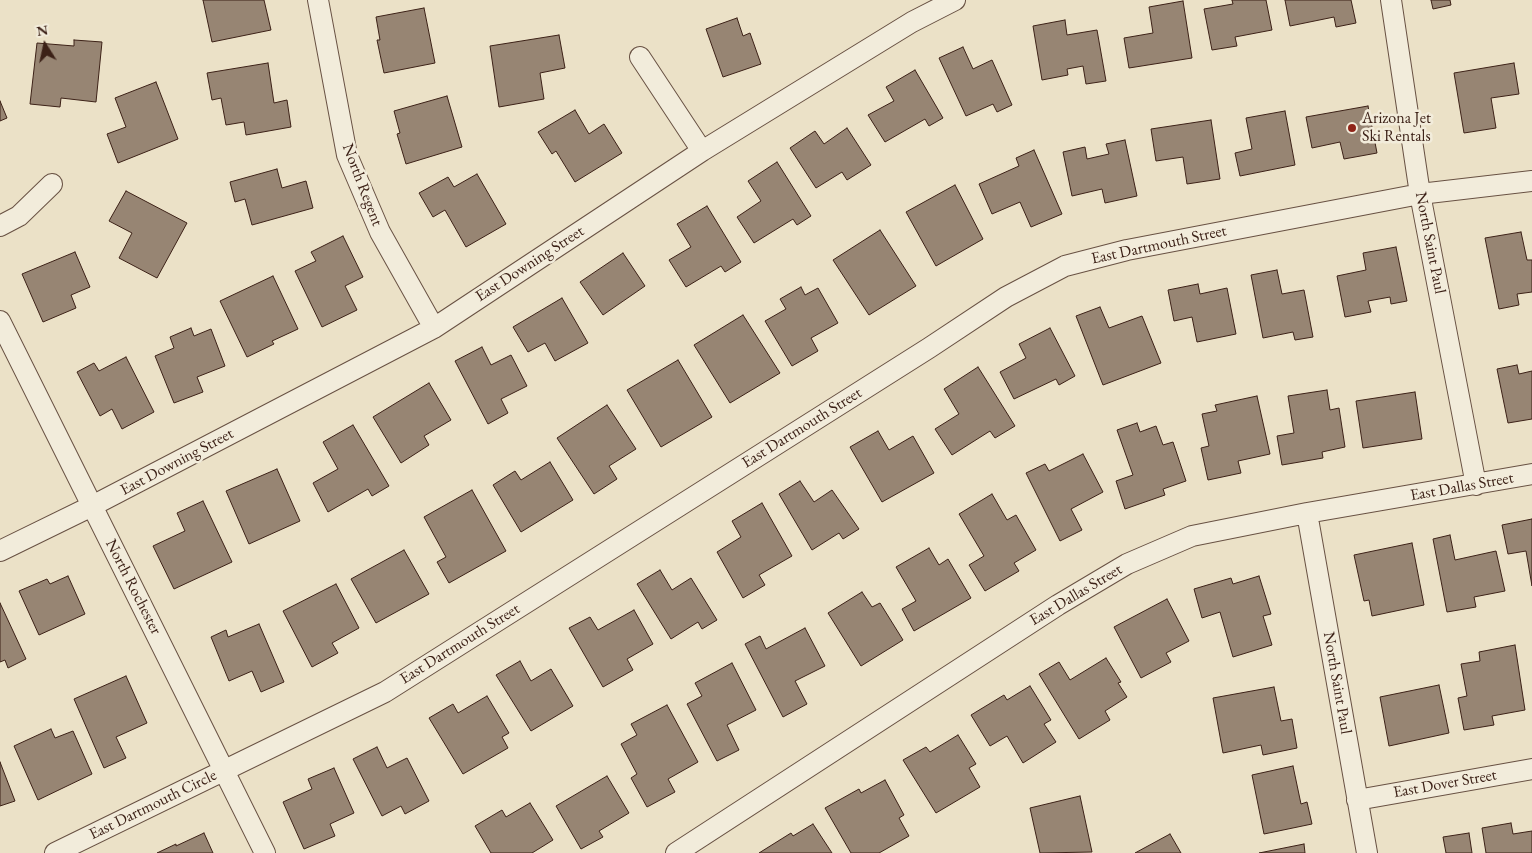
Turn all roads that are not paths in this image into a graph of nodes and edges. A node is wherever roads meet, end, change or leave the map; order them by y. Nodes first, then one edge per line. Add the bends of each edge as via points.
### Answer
1 (318, 0) edge
2 (955, 0) edge
3 (1391, 0) edge
4 (640, 57) dead end
5 (702, 151) junction
6 (1532, 181) edge
7 (52, 184) dead end
8 (1420, 194) junction
9 (0, 226) edge
10 (0, 321) edge
11 (434, 328) junction
12 (1532, 474) edge
13 (1476, 485) junction
14 (92, 506) junction
15 (1307, 513) junction
16 (0, 551) edge
17 (1532, 769) edge
18 (225, 770) junction
19 (1358, 800) junction
20 (55, 853) edge
21 (265, 853) edge
22 (676, 853) edge
23 (1367, 853) edge

1 - 11 street, North Regent via 347,155 380,232
2 - 5 street, East Downing Street via 912,22
3 - 8 street, North Saint Paul
4 - 5 street
5 - 11 street, East Downing Street
6 - 8 street
7 - 9 street via 19,216
8 - 13 street, North Saint Paul
8 - 18 street, East Dartmouth Street via 1127,250 1065,266 1006,297 385,692
10 - 14 street, North Rochester
11 - 14 street, East Downing Street
12 - 13 street, East Dallas Street
13 - 15 street, East Dallas Street
14 - 16 street, East Downing Street
14 - 18 street, North Rochester
15 - 19 street, North Saint Paul
15 - 22 street, East Dallas Street via 1192,536 1127,564 1058,605
17 - 19 street, East Dover Street
18 - 20 street, East Dartmouth Circle
18 - 21 street, North Rochester
19 - 23 street, North Saint Paul

